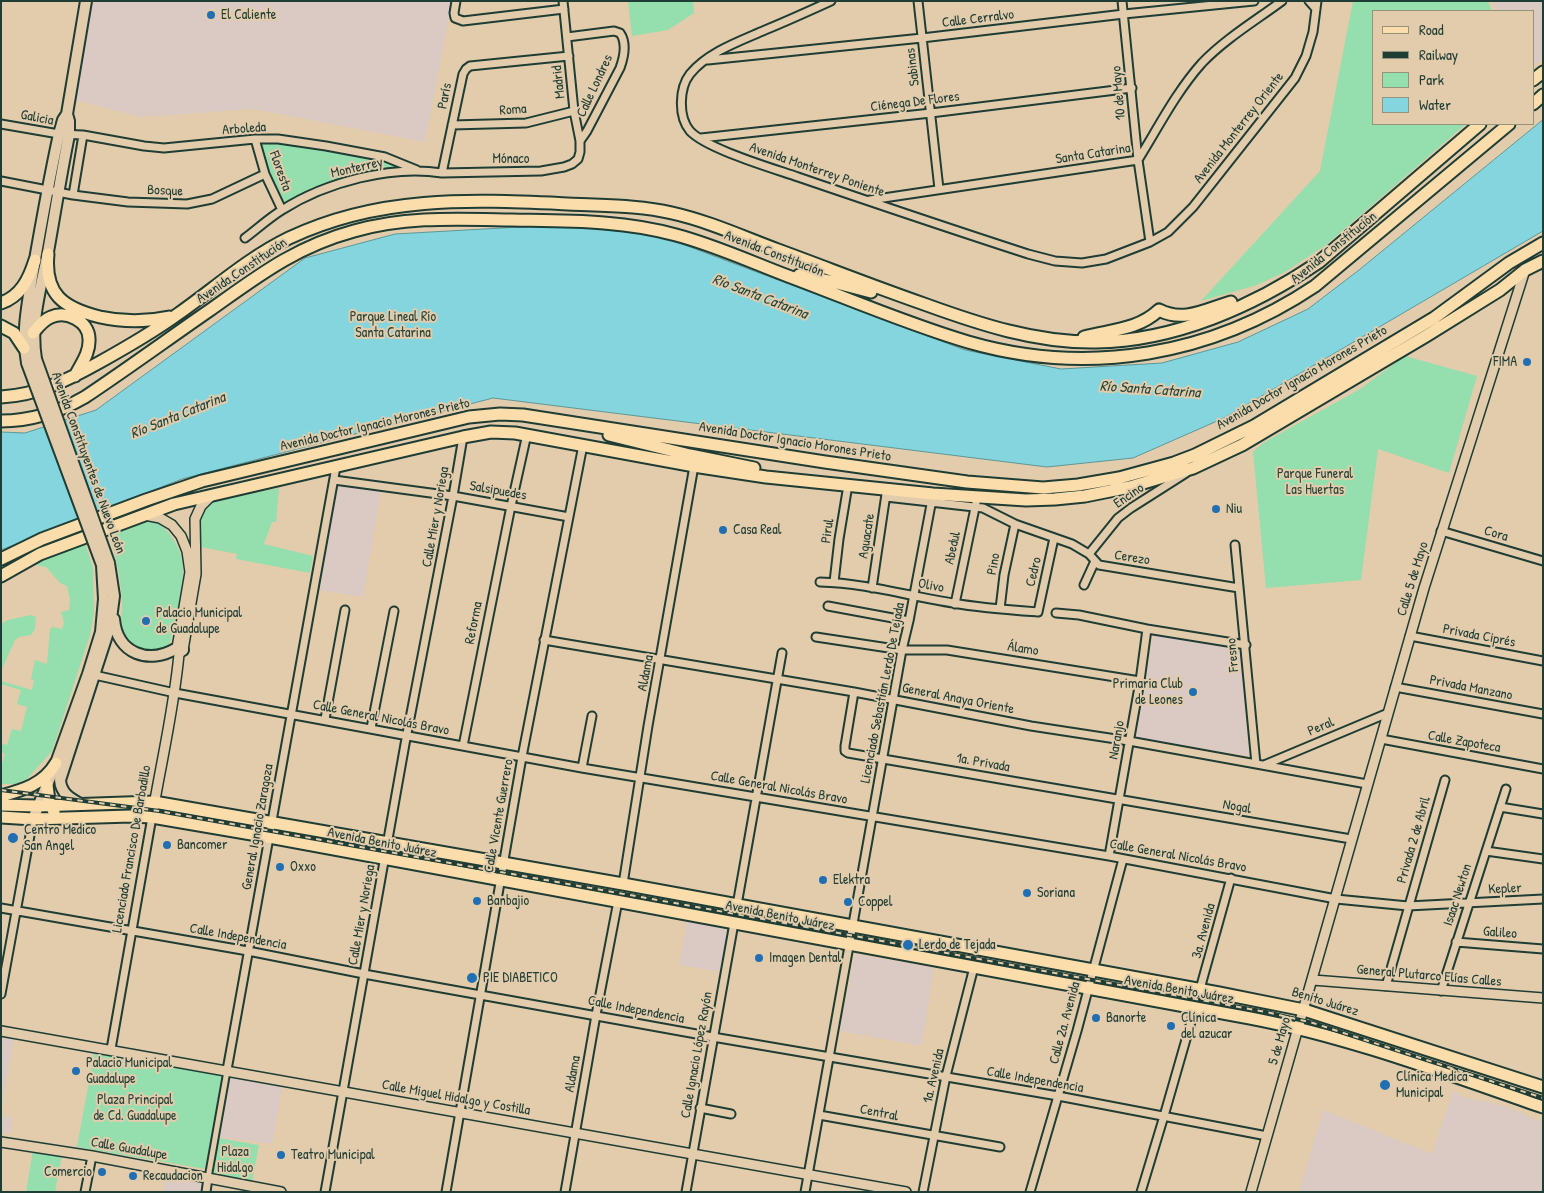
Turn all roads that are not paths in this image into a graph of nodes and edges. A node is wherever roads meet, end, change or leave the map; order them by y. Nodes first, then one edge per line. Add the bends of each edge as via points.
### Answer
1 (86, 1) edge
2 (456, 1) edge
3 (562, 1) edge
4 (831, 1) edge
5 (918, 1) edge
6 (1122, 1) edge
7 (1254, 1) edge
8 (1282, 1) edge
9 (1309, 1) edge
10 (1316, 5) edge
11 (564, 9) junction
12 (1124, 14) junction
13 (567, 37) junction
14 (922, 38) junction
15 (735, 44) junction
16 (569, 56) junction
17 (740, 58) junction
18 (705, 60) junction
19 (1132, 88) junction
20 (574, 111) junction
21 (931, 113) junction
22 (1, 124) edge
23 (1479, 125) edge
24 (1508, 125) edge
25 (452, 126) junction
26 (64, 135) junction
27 (83, 135) junction
28 (700, 138) junction
29 (255, 139) junction
30 (580, 142) junction
31 (578, 159) joint
32 (1138, 160) junction
33 (418, 171) junction
34 (442, 172) junction
35 (266, 174) junction
36 (1, 181) edge
37 (939, 189) junction
38 (48, 190) junction
39 (58, 192) junction
40 (73, 195) junction
41 (867, 200) junction
42 (282, 210) junction
43 (245, 238) dead end
44 (1150, 242) junction
45 (1543, 243) edge
46 (48, 254) junction
47 (35, 260) junction
48 (1543, 261) edge
49 (773, 270) junction
50 (1525, 270) junction
51 (1260, 297) junction
52 (909, 299) junction
53 (1, 304) edge
54 (176, 316) junction
55 (1, 326) edge
56 (33, 333) junction
57 (1071, 341) junction
58 (24, 348) junction
59 (31, 361) junction
60 (75, 376) junction
61 (1, 397) edge
62 (557, 420) junction
63 (1, 421) edge
64 (527, 434) junction
65 (463, 437) junction
66 (583, 445) junction
67 (694, 466) junction
68 (336, 467) junction
69 (1193, 468) junction
70 (334, 480) junction
71 (830, 484) junction
72 (848, 485) junction
73 (887, 493) junction
74 (215, 494) junction
75 (453, 496) junction
76 (932, 498) junction
77 (976, 502) junction
78 (510, 506) junction
79 (142, 515) junction
80 (569, 516) junction
81 (1015, 524) junction
82 (1441, 531) junction
83 (1054, 538) junction
84 (1235, 545) dead end
85 (1089, 554) junction
86 (1, 558) edge
87 (1095, 561) junction
88 (1543, 561) edge
89 (105, 564) junction
90 (1, 576) edge
91 (820, 582) dead end
92 (834, 582) junction
93 (1084, 585) dead end
94 (872, 588) junction
95 (1239, 588) junction
96 (914, 596) junction
97 (955, 604) junction
98 (828, 606) dead end
99 (1000, 609) junction
100 (345, 610) dead end
101 (113, 611) junction
102 (394, 611) dead end
103 (1038, 612) joint
104 (1056, 613) dead end
105 (909, 620) junction
106 (1147, 628) junction
107 (1410, 636) junction
108 (816, 637) dead end
109 (544, 640) junction
110 (1246, 644) junction
111 (902, 650) junction
112 (180, 651) junction
113 (782, 652) dead end
114 (661, 660) junction
115 (1543, 661) edge
116 (91, 675) junction
117 (777, 680) junction
118 (1140, 681) junction
119 (1396, 687) junction
120 (175, 692) junction
121 (854, 692) junction
122 (894, 699) junction
123 (291, 713) junction
124 (1388, 713) junction
125 (1543, 714) edge
126 (592, 716) dead end
127 (325, 719) junction
128 (371, 728) junction
129 (407, 735) junction
130 (1380, 739) junction
131 (1129, 741) junction
132 (463, 746) junction
133 (522, 756) junction
134 (883, 758) junction
135 (56, 763) junction
136 (1260, 764) junction
137 (582, 768) junction
138 (1543, 769) edge
139 (640, 778) junction
140 (1444, 780) dead end
141 (1367, 784) junction
142 (47, 785) junction
143 (1506, 789) dead end
144 (1, 796) edge
145 (755, 797) junction
146 (1118, 800) junction
147 (154, 802) junction
148 (1, 805) edge
149 (50, 805) junction
150 (82, 805) junction
151 (37, 806) junction
152 (1500, 807) junction
153 (1543, 814) edge
154 (152, 817) junction
155 (873, 817) junction
156 (1, 818) edge
157 (60, 818) junction
158 (33, 819) junction
159 (272, 822) junction
160 (269, 837) junction
161 (1351, 840) junction
162 (388, 843) junction
163 (1486, 851) junction
164 (1109, 856) junction
165 (385, 859) junction
166 (1543, 859) edge
167 (1123, 860) junction
168 (504, 863) junction
169 (1231, 878) junction
170 (501, 880) junction
171 (623, 884) junction
172 (1336, 899) junction
173 (1543, 899) edge
174 (618, 901) junction
175 (1469, 903) junction
176 (736, 905) junction
177 (1408, 906) junction
178 (1, 908) edge
179 (16, 911) junction
180 (734, 922) junction
181 (852, 926) junction
182 (132, 930) junction
183 (1456, 942) junction
184 (850, 944) junction
185 (1543, 949) edge
186 (248, 951) junction
187 (974, 967) junction
188 (1092, 970) junction
189 (364, 974) junction
190 (1312, 980) junction
191 (1386, 986) junction
192 (1088, 988) junction
193 (1200, 989) junction
194 (1441, 991) junction
195 (1, 994) edge
196 (480, 994) junction
197 (1543, 998) edge
198 (1195, 1008) junction
199 (1304, 1010) junction
200 (596, 1015) junction
201 (1298, 1028) junction
202 (1, 1031) edge
203 (712, 1037) junction
204 (1389, 1038) junction
205 (111, 1049) junction
206 (1384, 1054) junction
207 (829, 1058) junction
208 (227, 1070) junction
209 (946, 1076) junction
210 (1543, 1087) edge
211 (342, 1092) junction
212 (1058, 1096) junction
213 (700, 1108) junction
214 (1543, 1108) edge
215 (460, 1113) junction
216 (731, 1114) dead end
217 (819, 1115) junction
218 (1164, 1116) junction
219 (575, 1133) junction
220 (934, 1136) junction
221 (1267, 1136) junction
222 (1, 1142) edge
223 (1000, 1147) dead end
224 (692, 1153) junction
225 (92, 1156) junction
226 (808, 1174) junction
227 (208, 1178) junction
228 (85, 1192) edge
229 (206, 1192) edge
230 (281, 1192) edge
231 (325, 1192) edge
232 (446, 1192) edge
233 (565, 1192) edge
234 (686, 1192) edge
235 (805, 1192) edge
236 (906, 1192) edge
237 (923, 1192) edge
238 (1030, 1192) edge
239 (1141, 1192) edge
240 (1251, 1192) edge

1 - 26 main road, Avenida Constituyentes de Nuevo León via 67,114 63,120
2 - 11 street via 455,18 463,21
3 - 11 street, Madrid
4 - 15 street, Avenida Monterrey Poniente
5 - 14 street, Sabinas
6 - 12 street, 10 de Mayo
7 - 12 street, Calle Cerralvo
8 - 32 street, Santa Catarina via 1203,62 1188,80
9 - 10 street, Avenida Monterrey Oriente
10 - 44 street, Avenida Monterrey Oriente via 1306,56 1295,78 1192,207 1168,232
11 - 13 street, Madrid
12 - 14 street, Calle Cerralvo
12 - 19 street, 10 de Mayo
13 - 16 street, Madrid
13 - 30 street, Calle Londres via 614,31 620,33 624,42 620,68
14 - 17 street, Calle Cerralvo
14 - 21 street, Sabinas
15 - 17 street via 734,52
15 - 18 street, Avenida Monterrey Poniente
16 - 20 street, Madrid
16 - 25 street, París via 466,68
17 - 18 street, Calle Cerralvo
18 - 28 street, Avenida Monterrey Poniente via 690,75 682,94 684,121
19 - 21 street, Ciénega De Flores
19 - 32 street, 10 de Mayo
20 - 25 street, Roma via 526,123
20 - 30 street, Madrid
21 - 28 street, Ciénega De Flores
21 - 37 street, Sabinas
22 - 26 street, Galicia
23 - 51 main road, Avenida Constitución via 1319,262
24 - 49 main road, Avenida Constitución via 1299,297 1227,333 1169,350 1089,358 1028,355 1002,350 903,320
25 - 34 street, París
26 - 27 street, Arboleda
26 - 38 main road, Avenida Constituyentes de Nuevo León
26 - 39 main road, Avenida Constituyentes de Nuevo León
27 - 29 street, Arboleda via 164,148
27 - 40 street
28 - 41 street, Avenida Monterrey Poniente via 763,165
29 - 33 street, Arboleda via 278,139 385,157
29 - 35 street, Floresta
30 - 31 street, Madrid
31 - 34 street, Mónaco via 564,167 541,171
32 - 37 street, Santa Catarina
32 - 44 street, 10 de Mayo
33 - 34 street, Monterrey
33 - 42 street, Monterrey via 345,182
35 - 40 street, Bosque via 212,199 187,204 128,202
35 - 42 street, Floresta
36 - 38 street, Bosque
37 - 41 street, Santa Catarina
38 - 39 street, Bosque
38 - 47 main road, Avenida Constituyentes de Nuevo León
39 - 40 street, Bosque
39 - 46 main road, Avenida Constituyentes de Nuevo León
41 - 44 street, Avenida Monterrey Poniente via 1055,261 1082,263 1106,260
42 - 43 street, Monterrey
45 - 62 main road, Avenida Doctor Ignacio Morones Prieto via 1509,263 1434,318 1254,426 1195,455 1119,478 1043,488 1008,487
46 - 54 main road via 47,273 51,285 62,301 73,308 129,321
46 - 56 main road, Avenida Constituyentes de Nuevo León
47 - 53 main road via 19,292
47 - 58 main road, Avenida Constituyentes de Nuevo León
48 - 50 main road, Avenida Doctor Ignacio Morones Prieto
49 - 52 main road via 827,280 894,299
49 - 63 main road, Avenida Constitución via 678,235 627,224 421,219 373,226 317,243 280,261 75,403 41,416
50 - 69 main road, Avenida Doctor Ignacio Morones Prieto via 1500,290 1426,336 1242,445
50 - 82 street, Calle 5 de Mayo
51 - 57 main road, Avenida Constitución via 1172,332 1113,341
51 - 57 main road via 1229,302 1186,316 1159,310 1137,324
52 - 54 main road, Avenida Constitución via 667,212 611,206 450,201 378,208 310,229 247,262
52 - 57 main road, Avenida Constitución via 990,327
54 - 60 main road, Avenida Constitución
55 - 58 main road via 14,333
56 - 59 main road, Avenida Constituyentes de Nuevo León
56 - 60 main road via 54,316 69,316 81,322 89,336 89,344
58 - 59 main road, Avenida Constituyentes de Nuevo León
59 - 89 main road, Avenida Constituyentes de Nuevo León, bridge
60 - 61 main road, Avenida Constitución via 34,392
62 - 71 main road via 690,455
62 - 86 main road, Avenida Doctor Ignacio Morones Prieto via 500,414 469,417 202,481
64 - 65 main road, Avenida Doctor Ignacio Morones Prieto via 491,432
64 - 66 main road, Avenida Doctor Ignacio Morones Prieto
64 - 78 street, Reforma
65 - 68 main road, Avenida Doctor Ignacio Morones Prieto
65 - 75 street, Calle Mier y Noriega
66 - 67 main road, Avenida Doctor Ignacio Morones Prieto
66 - 80 street, Calle Vicente Guerrero
67 - 71 main road, Avenida Doctor Ignacio Morones Prieto
67 - 114 street, Aldama
68 - 70 street, General Ignacio Zaragoza
68 - 74 main road, Avenida Doctor Ignacio Morones Prieto
69 - 77 main road, Avenida Doctor Ignacio Morones Prieto via 1130,487 1078,497
69 - 85 street, Encino via 1118,518
70 - 75 street, Salsipuedes
70 - 123 street, General Ignacio Zaragoza
71 - 72 main road, Avenida Doctor Ignacio Morones Prieto
72 - 73 main road, Avenida Doctor Ignacio Morones Prieto
72 - 92 street, Pirul
73 - 76 main road, Avenida Doctor Ignacio Morones Prieto
73 - 94 street, Aguacate
74 - 79 main road, Avenida Doctor Ignacio Morones Prieto
74 - 112 street, Licenciado Francisco De Barbadillo via 201,506 195,519 196,574
75 - 78 street, Salsipuedes
75 - 129 street, Calle Mier y Noriega
76 - 77 main road, Avenida Doctor Ignacio Morones Prieto
76 - 96 street, Licenciado Sebastián Lerdo De Tejada
77 - 81 street, Cerezo
77 - 97 street, Abedul
78 - 80 street, Salsipuedes
78 - 132 street, Reforma
79 - 90 main road, Avenida Doctor Ignacio Morones Prieto via 40,554
79 - 112 street, Licenciado Francisco De Barbadillo via 160,518 172,525 187,551 190,572
80 - 109 street, Calle Vicente Guerrero
81 - 83 street, Cerezo
81 - 99 street, Pino
82 - 88 street, Cora
82 - 107 street, Calle 5 de Mayo
83 - 85 street, Cerezo
83 - 103 street, Cedro
84 - 95 street, Fresno
85 - 87 street, Cerezo
87 - 93 street
87 - 95 street, Cerezo via 1099,565
89 - 101 main road, Avenida Constituyentes de Nuevo León via 113,585
89 - 116 main road, Avenida Constituyentes de Nuevo León via 102,621
91 - 92 street, Olivo
92 - 94 street, Olivo
94 - 96 street, Olivo
95 - 110 street, Fresno
96 - 97 street, Olivo
96 - 105 street, Licenciado Sebastián Lerdo De Tejada
97 - 99 street, Olivo
98 - 105 street
99 - 103 street, Olivo
100 - 127 street
101 - 112 main road via 119,638 132,651 154,657
101 - 116 main road, Avenida Constituyentes de Nuevo León
102 - 128 street
104 - 106 street
105 - 111 street, Licenciado Sebastián Lerdo De Tejada
106 - 110 street
106 - 118 street, Naranjo
107 - 115 street, Privada Ciprés
107 - 119 street, Calle 5 de Mayo
108 - 111 street, Álamo
109 - 114 street, General Anaya Oriente
109 - 133 street, Calle Vicente Guerrero
110 - 136 street, Fresno
111 - 118 street, Álamo via 948,650
111 - 122 street, Licenciado Sebastián Lerdo De Tejada
112 - 120 street, Licenciado Francisco De Barbadillo
113 - 117 street
114 - 117 street, General Anaya Oriente
114 - 139 street, Aldama
116 - 120 street, Calle General Nicolás Bravo
116 - 135 main road, Avenida Constituyentes de Nuevo León
116 - 150 main road, Avenida Constituyentes de Nuevo León via 60,780 68,796
117 - 121 street, General Anaya Oriente
117 - 145 street
118 - 131 street, Naranjo
119 - 124 street, Calle 5 de Mayo
119 - 125 street, Privada Manzano
120 - 123 street, Calle General Nicolás Bravo
120 - 147 street, Licenciado Francisco De Barbadillo
121 - 122 street, General Anaya Oriente
121 - 134 street, 1a. Privada via 845,749 848,753
122 - 131 street, General Anaya Oriente
122 - 134 street, Licenciado Sebastián Lerdo De Tejada
123 - 127 street, Calle General Nicolás Bravo
123 - 159 street, General Ignacio Zaragoza
124 - 130 street, Calle 5 de Mayo
124 - 136 street, Peral
126 - 137 street
127 - 128 street, Calle General Nicolás Bravo
128 - 129 street, Calle General Nicolás Bravo
129 - 132 street, Calle General Nicolás Bravo
129 - 162 street, Calle Mier y Noriega
130 - 138 street, Calle Zapoteca
130 - 141 street, Calle 5 de Mayo
131 - 136 street, General Anaya Oriente
131 - 146 street, Naranjo
132 - 133 street, Calle General Nicolás Bravo
133 - 137 street, Calle General Nicolás Bravo
133 - 168 street, Calle Vicente Guerrero
134 - 146 street, 1a. Privada
134 - 155 street, Licenciado Sebastián Lerdo De Tejada
135 - 142 main road, Avenida Constituyentes de Nuevo León
135 - 144 main road via 36,784
136 - 141 street, General Anaya Oriente
137 - 139 street, Calle General Nicolás Bravo
139 - 145 street, Calle General Nicolás Bravo
139 - 171 street, Aldama
140 - 177 street, Privada 2 de Abril
141 - 161 street, Calle 5 de Mayo
142 - 149 main road
142 - 151 main road, Avenida Constituyentes de Nuevo León
143 - 152 street, Isaac Newton
145 - 155 street, Calle General Nicolás Bravo
145 - 176 street
146 - 161 street, Nogal
146 - 164 street, Naranjo
147 - 150 main road, Avenida Benito Juárez
147 - 154 street, Licenciado Francisco De Barbadillo
147 - 159 main road, Avenida Benito Juárez
148 - 151 main road, Avenida Benito Juárez
149 - 150 main road, Avenida Benito Juárez
149 - 151 main road, Avenida Benito Juárez
149 - 157 main road
151 - 158 main road, Avenida Constituyentes de Nuevo León
152 - 153 street
152 - 163 street, Isaac Newton
154 - 157 main road, Avenida Benito Juárez
154 - 160 main road, Avenida Benito Juárez
154 - 182 street, Licenciado Francisco De Barbadillo
155 - 164 street, Calle General Nicolás Bravo
155 - 181 street, Licenciado Sebastián Lerdo De Tejada
156 - 158 main road, Avenida Benito Juárez
157 - 158 main road, Avenida Benito Juárez
158 - 179 street
159 - 160 street, General Ignacio Zaragoza
159 - 162 main road, Avenida Benito Juárez
160 - 165 main road, Avenida Benito Juárez
160 - 186 street, General Ignacio Zaragoza
161 - 172 street, Calle 5 de Mayo
162 - 165 street, Calle Mier y Noriega
162 - 168 main road, Avenida Benito Juárez
163 - 166 street
163 - 175 street, Isaac Newton
164 - 167 street, Calle General Nicolás Bravo
165 - 170 main road, Avenida Benito Juárez
165 - 189 street, Calle Mier y Noriega
167 - 169 street, Calle General Nicolás Bravo
167 - 188 street, Calle 2a. Avenida
168 - 170 street, Calle Vicente Guerrero
168 - 171 main road, Avenida Benito Juárez
169 - 172 street, Calle General Nicolás Bravo
169 - 193 street, 3a. Avenida
170 - 174 main road, Avenida Benito Juárez
170 - 196 street, Calle Vicente Guerrero
171 - 176 main road, Avenida Benito Juárez
172 - 177 street, Calle General Nicolás Bravo
172 - 190 street, 5 de Mayo
173 - 175 street, Kepler
174 - 180 main road, Avenida Benito Juárez
174 - 200 street, Aldama
175 - 177 street, Calle General Nicolás Bravo
175 - 183 street, Isaac Newton
176 - 181 main road, Avenida Benito Juárez
177 - 191 street, Privada 2 de Abril
178 - 179 street, Calle Independencia
179 - 182 street, Calle Independencia
179 - 195 street
180 - 184 main road, Avenida Benito Juárez
180 - 203 street, Calle Ignacio López Rayón
181 - 184 street, Licenciado Sebastián Lerdo De Tejada
181 - 188 main road, Avenida Benito Juárez
182 - 186 street, Calle Independencia
182 - 205 street, Licenciado Francisco De Barbadillo
183 - 185 street, Galileo
183 - 194 street, Isaac Newton
184 - 187 main road, Avenida Benito Juárez
184 - 207 street, Licenciado Sebastián Lerdo De Tejada
186 - 189 street, Calle Independencia
186 - 208 street, General Ignacio Zaragoza
187 - 192 main road, Avenida Benito Juárez
187 - 209 street, 1a. Avenida
188 - 192 street, Calle 2a. Avenida
188 - 193 main road, Benito Juárez
189 - 196 street, Calle Independencia
189 - 211 street, Calle Mier y Noriega
190 - 191 street, General Plutarco Elías Calles
190 - 199 street, 5 de Mayo
191 - 194 street, General Plutarco Elías Calles
192 - 198 main road, Avenida Benito Juárez
192 - 212 street, Calle 2a. Avenida
193 - 199 main road, Benito Juárez
194 - 197 street, General Plutarco Elías Calles
196 - 200 street, Calle Independencia
196 - 215 street, Calle Vicente Guerrero
198 - 201 main road, Avenida Benito Juárez
198 - 218 street
199 - 201 street, 5 de Mayo
199 - 204 main road, Benito Juárez
200 - 203 street, Calle Independencia
200 - 219 street, Aldama
201 - 206 main road, Avenida Benito Juárez
201 - 221 street, 5 de Mayo
202 - 205 street, Calle Miguel Hidalgo y Costilla
203 - 207 street, Calle Independencia
203 - 213 street, Calle Ignacio López Rayón
204 - 206 main road
204 - 210 main road, Benito Juárez
205 - 208 street, Calle Miguel Hidalgo y Costilla
206 - 214 main road, Avenida Benito Juárez
207 - 209 street, Calle Independencia
207 - 217 street, Licenciado Sebastián Lerdo De Tejada
208 - 211 street, Calle Miguel Hidalgo y Costilla
208 - 227 street, General Ignacio Zaragoza
209 - 212 street, Calle Independencia
209 - 220 street, 1a. Avenida
211 - 215 street, Calle Miguel Hidalgo y Costilla
211 - 231 street, Calle Mier y Noriega
212 - 218 street, Calle Independencia
212 - 238 street, Calle 2a. Avenida
213 - 216 street
213 - 224 street, Calle Ignacio López Rayón
215 - 219 street, Calle Miguel Hidalgo y Costilla
215 - 232 street, Calle Vicente Guerrero
217 - 220 street, Central
217 - 226 street, Licenciado Sebastián Lerdo De Tejada
218 - 221 street, Calle Independencia
218 - 239 street
219 - 224 street, Calle Miguel Hidalgo y Costilla
219 - 233 street, Aldama
220 - 223 street, Central
220 - 237 street, 1a. Avenida
221 - 240 street, 5 de Mayo
222 - 225 street, Calle Guadalupe
224 - 226 street, Calle Miguel Hidalgo y Costilla
224 - 234 street, Calle Ignacio López Rayón
225 - 227 street, Calle Guadalupe
225 - 228 street
226 - 235 street, Licenciado Sebastián Lerdo De Tejada
226 - 236 street, Calle Miguel Hidalgo y Costilla
227 - 229 street, General Ignacio Zaragoza
227 - 230 street, Calle Guadalupe

